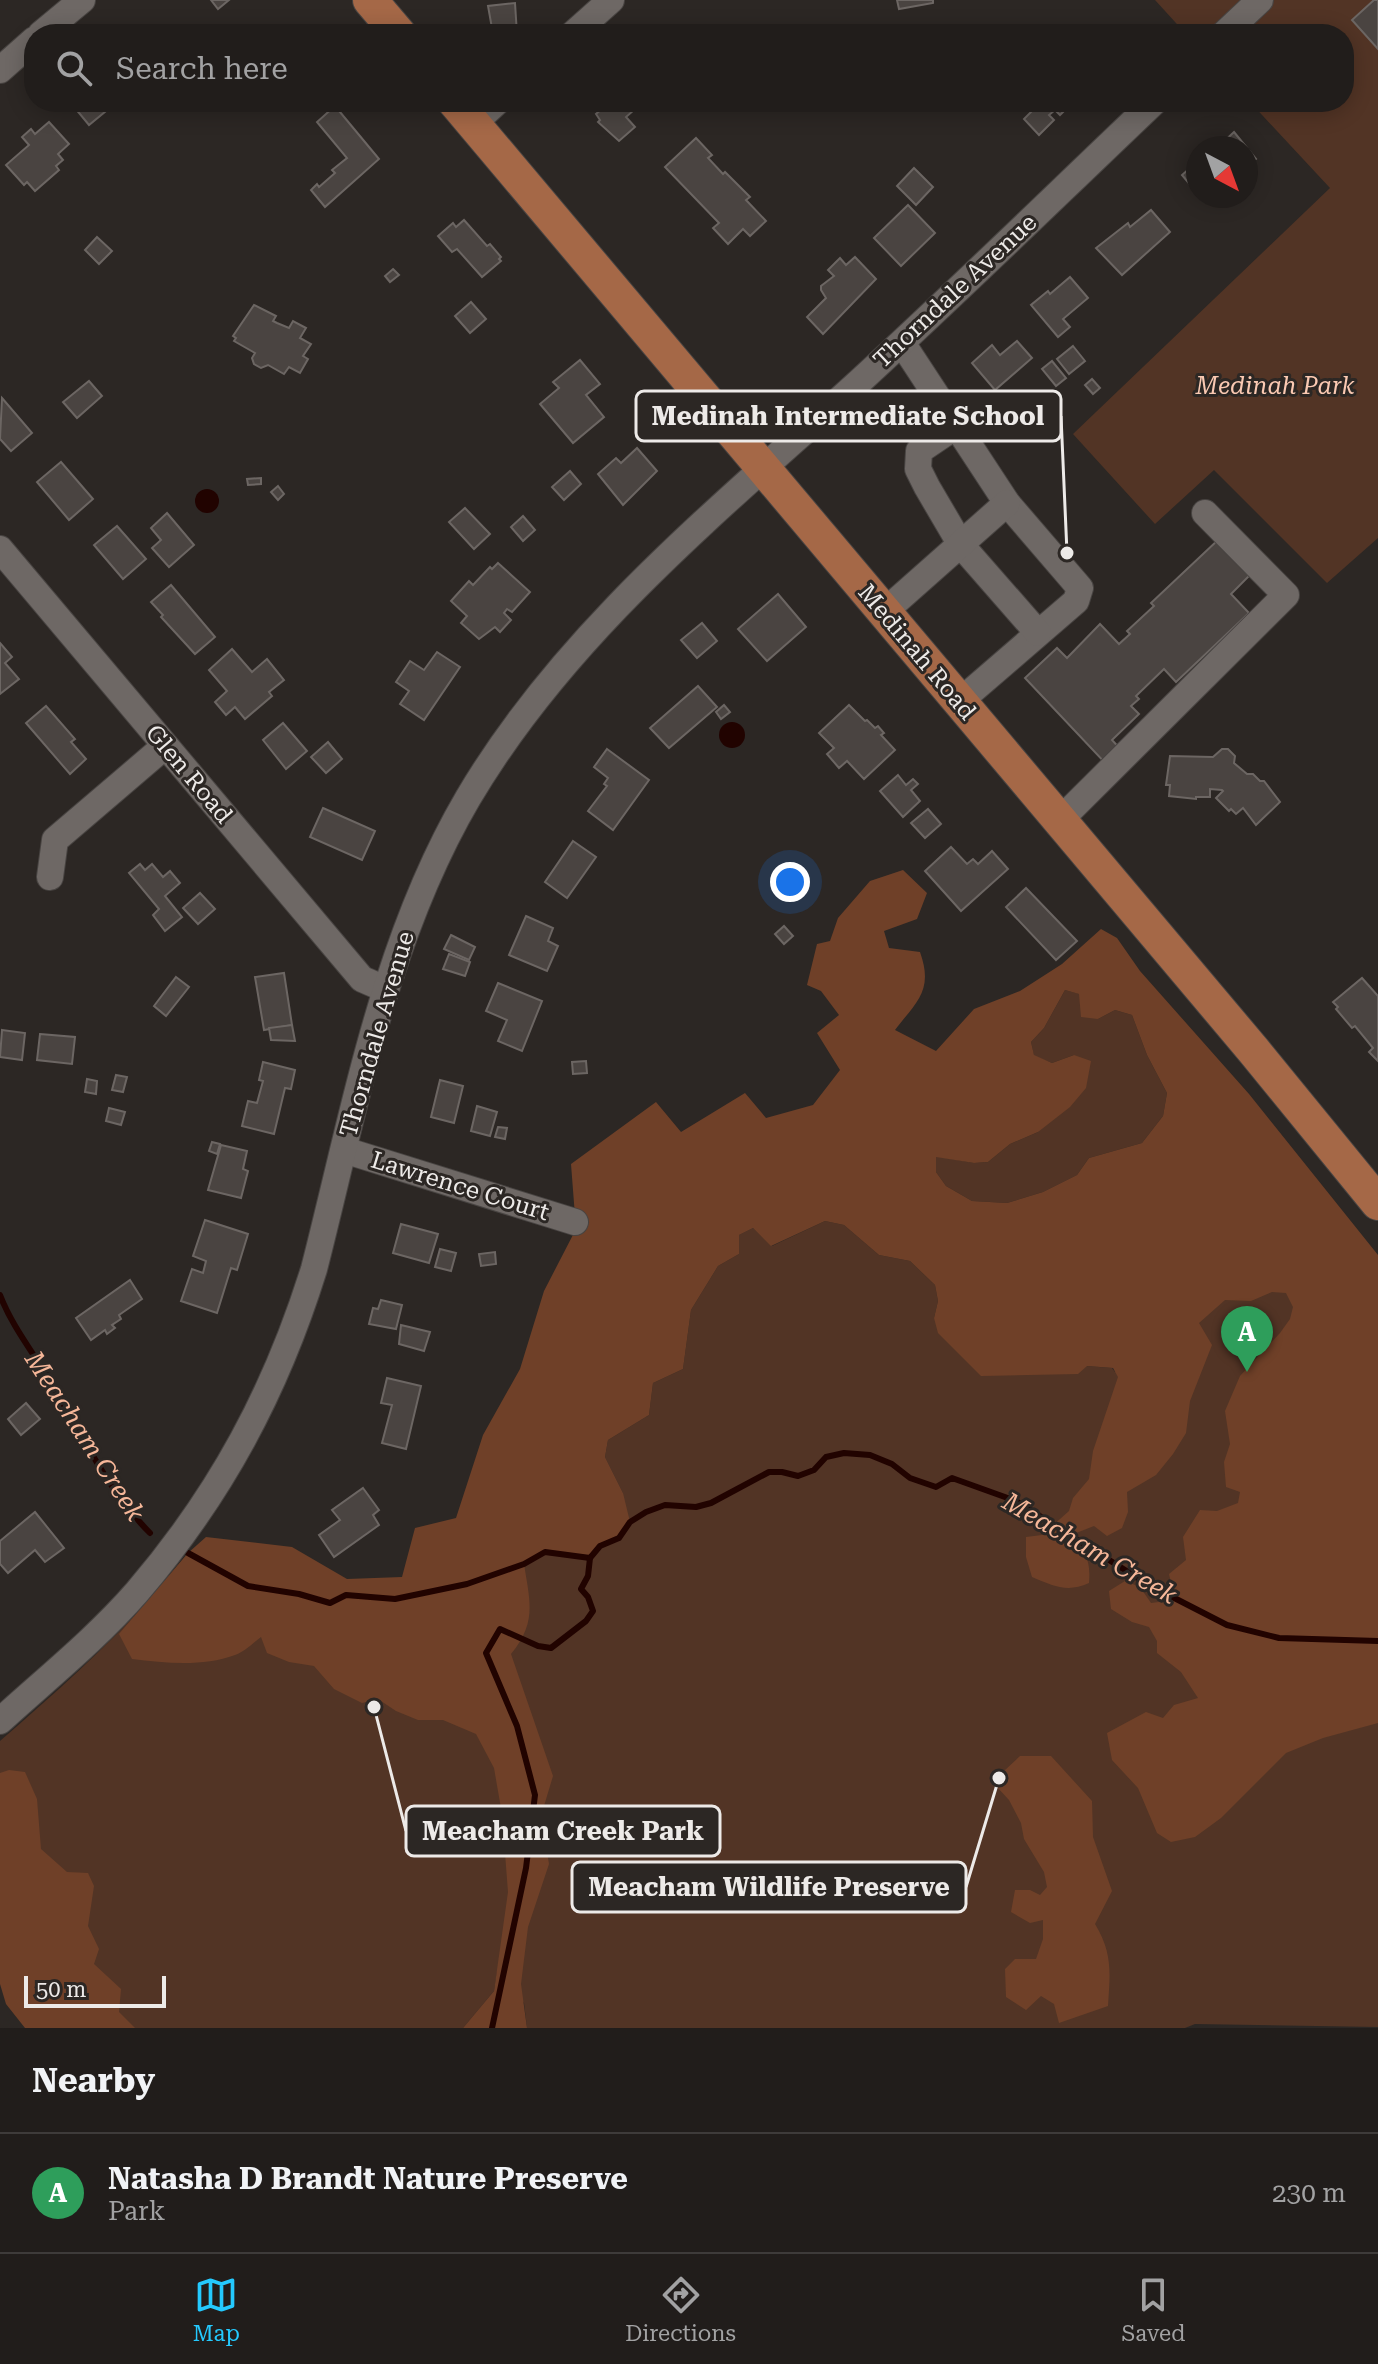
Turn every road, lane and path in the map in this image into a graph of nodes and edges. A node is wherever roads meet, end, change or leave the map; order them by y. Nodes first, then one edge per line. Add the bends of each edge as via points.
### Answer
1 (82, 0) edge
2 (370, 0) edge
3 (611, 0) edge
4 (1260, 0) edge
5 (53, 24) edge
6 (390, 24) edge
7 (584, 24) edge
8 (1235, 24) edge
9 (24, 49) edge
10 (0, 70) edge
11 (477, 112) edge
12 (1144, 112) edge
13 (902, 343) junction
14 (956, 426) junction
15 (764, 467) junction
16 (1007, 503) junction
17 (1205, 513) dead end
18 (961, 545) junction
19 (0, 549) edge
20 (884, 612) junction
21 (1038, 633) junction
22 (959, 702) junction
23 (165, 746) junction
24 (1058, 822) junction
25 (50, 877) dead end
26 (385, 989) junction
27 (344, 1150) junction
28 (1378, 1203) edge
29 (575, 1222) dead end
30 (0, 1721) edge

1 - 5 street
2 - 6 main road
3 - 7 street
4 - 8 street
9 - 10 street
11 - 15 main road, Medinah Road
12 - 13 street, Thorndale Avenue
13 - 14 street
13 - 15 street, Thorndale Avenue
14 - 16 street
14 - 18 street via 919,451 918,469
15 - 20 main road, Medinah Road
15 - 26 street, Thorndale Avenue via 614,609 553,675 509,734 430,871
16 - 18 street
16 - 21 street via 1080,588 1076,601
17 - 24 street via 1286,595
18 - 20 street
18 - 21 street
19 - 23 street, Glen Road
20 - 22 main road, Medinah Road
21 - 22 street
22 - 24 main road, Medinah Road
23 - 25 street via 55,840
23 - 26 street, Glen Road via 362,979
24 - 28 main road, Medinah Road
26 - 27 street, Thorndale Avenue
27 - 29 street, Lawrence Court
27 - 30 street, Thorndale Avenue via 299,1316 271,1386 224,1476 136,1593

